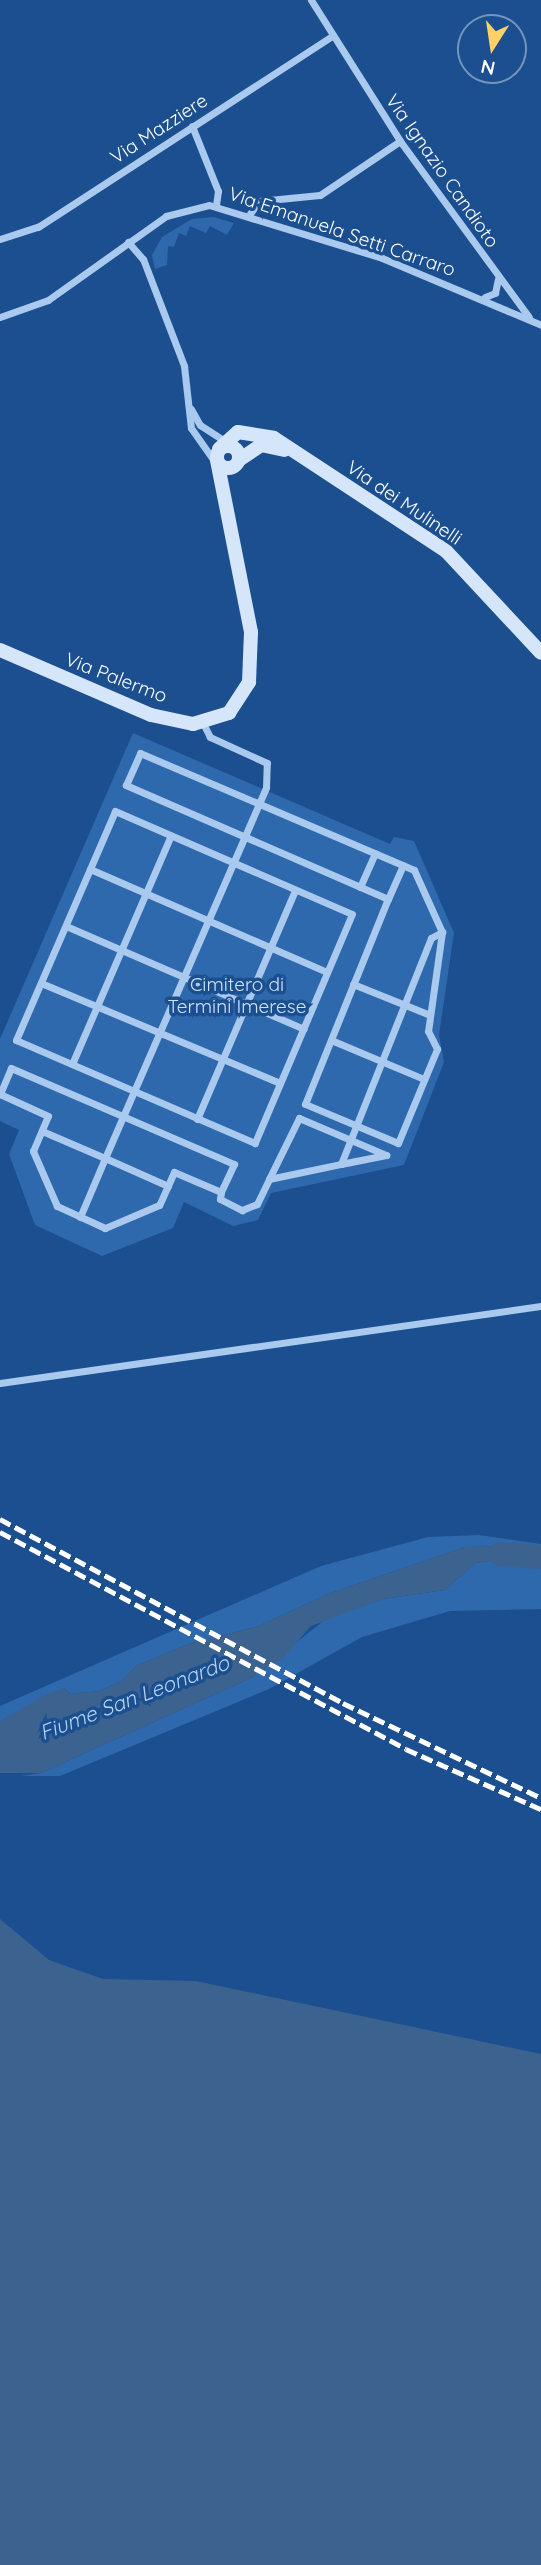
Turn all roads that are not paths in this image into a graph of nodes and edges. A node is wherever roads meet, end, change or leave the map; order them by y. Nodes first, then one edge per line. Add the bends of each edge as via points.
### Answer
1 (313, 1) edge
2 (331, 37) junction
3 (192, 126) junction
4 (400, 141) junction
5 (216, 206) junction
6 (249, 215) junction
7 (0, 239) edge
8 (128, 242) junction
9 (496, 276) junction
10 (481, 296) junction
11 (0, 317) edge
12 (531, 320) junction
13 (541, 325) edge
14 (189, 405) junction
15 (296, 454) junction
16 (226, 457) junction
17 (0, 650) edge
18 (541, 653) edge
19 (203, 723) junction
20 (259, 804) junction
21 (171, 835) junction
22 (244, 837) junction
23 (375, 853) junction
24 (233, 863) junction
25 (403, 865) junction
26 (90, 869) junction
27 (360, 887) junction
28 (295, 890) junction
29 (146, 894) junction
30 (388, 899) junction
31 (208, 920) junction
32 (66, 926) junction
33 (442, 932) junction
34 (270, 948) junction
35 (121, 950) junction
36 (327, 972) junction
37 (183, 977) junction
38 (41, 983) junction
39 (354, 984) junction
40 (246, 1004) junction
41 (405, 1004) junction
42 (96, 1006) junction
43 (430, 1015) junction
44 (304, 1029) junction
45 (160, 1033) junction
46 (331, 1040) junction
47 (223, 1059) junction
48 (383, 1061) junction
49 (72, 1065) junction
50 (424, 1079) junction
51 (280, 1083) junction
52 (135, 1092) junction
53 (0, 1094) edge
54 (123, 1117) junction
55 (197, 1119) junction
56 (357, 1125) junction
57 (42, 1131) junction
58 (351, 1139) junction
59 (105, 1158) junction
60 (341, 1164) junction
61 (269, 1180) junction
62 (168, 1186) junction
63 (221, 1192) junction
64 (80, 1217) junction
65 (541, 1306) edge
66 (0, 1383) edge

1 - 2 street, Via Ignazio Candioto
2 - 3 street, Via Mazziere
2 - 4 street, Via Ignazio Candioto
3 - 5 street via 218,191
3 - 7 street, Via Mazziere via 37,228
4 - 6 street via 320,195 259,201
4 - 9 street, Via Ignazio Candioto
5 - 6 street, Via Emanuela Setti Carraro
5 - 8 street, Via Emanuela Setti Carraro via 192,206 166,216
6 - 10 street, Via Emanuela Setti Carraro
8 - 11 street, Via Emanuela Setti Carraro via 48,300
8 - 14 street via 143,259 184,366
9 - 10 street via 495,293
9 - 12 street, Via Ignazio Candioto
10 - 12 street, Via Emanuela Setti Carraro
12 - 13 street, Via Emanuela Setti Carraro
14 - 16 street
14 - 16 street via 200,445
15 - 16 street via 261,445
15 - 16 street, Via dei Mulinelli via 261,433 238,432
15 - 18 street, Via dei Mulinelli via 446,551
16 - 19 street, Via Palermo via 251,662 246,691 221,718
17 - 19 street, Via Palermo via 121,705
19 - 20 street via 210,737 267,763
20 - 22 street
20 - 22 street via 140,753 126,785
20 - 23 street
21 - 24 street
21 - 26 street via 115,811
21 - 29 street
22 - 24 street
22 - 27 street
23 - 25 street
23 - 27 street
24 - 28 street
24 - 31 street
25 - 30 street
25 - 33 street via 414,870
26 - 29 street
26 - 32 street
27 - 30 street
28 - 34 street
28 - 36 street via 352,914
29 - 31 street
29 - 35 street
30 - 39 street
31 - 34 street
31 - 37 street
32 - 35 street
32 - 38 street
33 - 41 street via 431,938
33 - 43 street
34 - 36 street
34 - 40 street
35 - 37 street
35 - 42 street
36 - 44 street
37 - 40 street
37 - 45 street
38 - 42 street
38 - 49 street via 16,1040
39 - 41 street
39 - 46 street
40 - 44 street
40 - 47 street
41 - 43 street
41 - 48 street
42 - 45 street
42 - 49 street
43 - 50 street via 428,1031 437,1049
44 - 51 street
45 - 47 street
45 - 52 street
46 - 48 street
46 - 56 street via 305,1104
47 - 51 street
47 - 55 street
48 - 50 street
48 - 56 street
49 - 52 street
50 - 56 street via 398,1143
51 - 55 street via 255,1143
52 - 54 street
52 - 55 street
53 - 54 street via 11,1068
53 - 57 street via 48,1116
54 - 59 street
54 - 63 street via 234,1164
56 - 58 street
57 - 59 street
57 - 64 street via 33,1151 57,1206
58 - 60 street
58 - 60 street via 386,1155
58 - 61 street via 299,1118
59 - 62 street
59 - 64 street
60 - 61 street
61 - 63 street via 257,1204 242,1210 220,1199
62 - 63 street via 174,1172
62 - 64 street via 159,1205 105,1228
65 - 66 street

